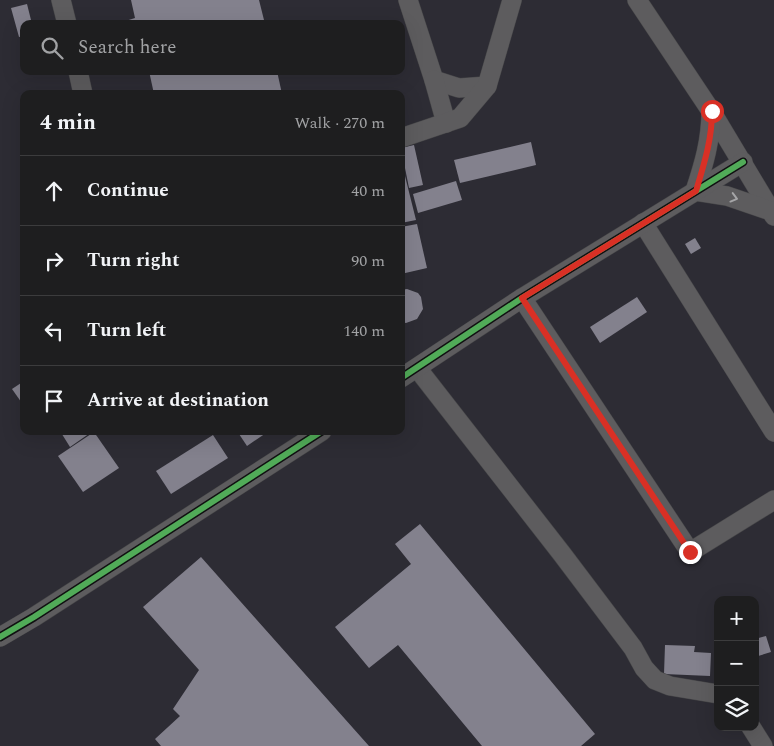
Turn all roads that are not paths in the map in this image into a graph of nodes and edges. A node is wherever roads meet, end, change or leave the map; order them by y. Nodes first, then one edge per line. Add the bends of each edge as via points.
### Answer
1 (61, 0) edge
2 (408, 0) edge
3 (512, 0) edge
4 (637, 0) edge
5 (66, 20) edge
6 (79, 75) edge
7 (434, 80) junction
8 (487, 86) junction
9 (82, 90) edge
10 (712, 111) junction
11 (446, 124) junction
12 (405, 137) edge
13 (743, 162) junction
14 (696, 191) junction
15 (772, 213) edge
16 (643, 223) junction
17 (522, 298) junction
18 (417, 368) junction
19 (405, 376) edge
20 (774, 432) edge
21 (316, 435) edge
22 (774, 500) edge
23 (0, 637) edge
24 (714, 692) edge
25 (754, 731) edge
26 (764, 746) edge

1 - 5 street
2 - 7 street
3 - 8 street
4 - 10 street
6 - 9 street
7 - 8 street via 459,88
7 - 11 street
8 - 11 street via 460,118
10 - 13 street
10 - 14 street via 708,152
11 - 12 street
13 - 14 street
13 - 15 street
14 -> 15 street via 727,196
14 - 16 street
16 - 17 street
16 - 20 street
17 - 18 street
17 - 22 street via 690,552
18 - 19 street
18 - 24 street via 598,601 644,668 655,680 670,686
21 - 23 street
25 - 26 street

